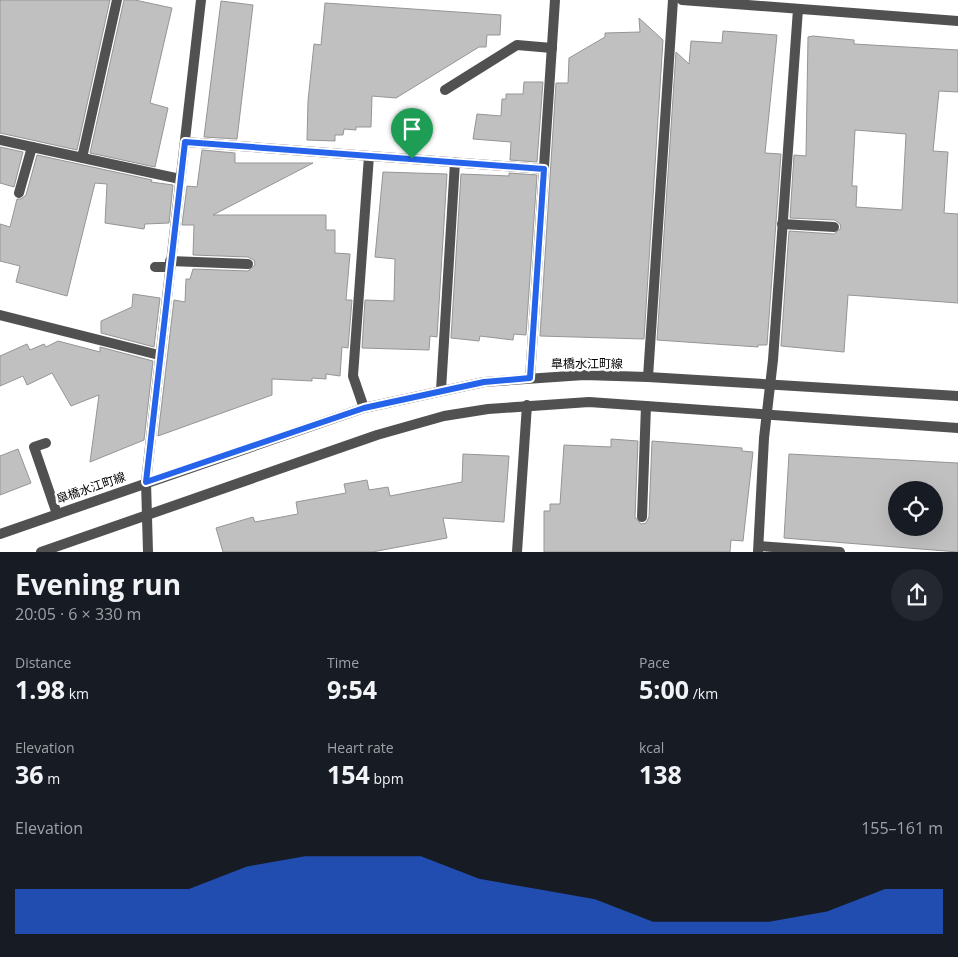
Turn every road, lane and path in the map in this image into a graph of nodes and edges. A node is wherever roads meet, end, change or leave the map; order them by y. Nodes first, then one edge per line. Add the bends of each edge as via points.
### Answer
1 (117, 0) edge
2 (201, 0) edge
3 (555, 0) edge
4 (672, 0) edge
5 (682, 0) edge
6 (798, 9) junction
7 (958, 21) edge
8 (552, 48) junction
9 (445, 90) dead end
10 (0, 140) edge
11 (185, 142) junction
12 (32, 146) junction
13 (369, 156) junction
14 (82, 158) junction
15 (455, 162) junction
16 (544, 169) junction
17 (180, 179) junction
18 (19, 194) dead end
19 (782, 224) junction
20 (834, 227) dead end
21 (170, 264) junction
22 (248, 264) dead end
23 (155, 267) dead end
24 (0, 315) edge
25 (159, 355) junction
26 (648, 377) junction
27 (530, 378) junction
28 (770, 384) junction
29 (441, 390) junction
30 (958, 396) edge
31 (528, 405) junction
32 (646, 406) junction
33 (364, 408) junction
34 (767, 414) junction
35 (958, 428) edge
36 (46, 443) dead end
37 (146, 482) junction
38 (57, 514) junction
39 (146, 516) junction
40 (642, 517) dead end
41 (0, 534) edge
42 (758, 549) edge
43 (42, 552) edge
44 (148, 552) edge
45 (517, 552) edge
46 (840, 552) edge

1 - 14 street
2 - 11 street
3 - 8 street
4 - 26 street
5 - 6 street
6 - 7 street
6 - 19 street
8 - 9 street via 517,45
8 - 16 street
10 - 12 street
11 - 13 street
11 - 17 street
12 - 14 street
12 - 18 street
13 - 15 street
13 - 33 street via 353,376
14 - 17 street
15 - 16 street
15 - 29 street
16 - 27 street
17 - 21 street
19 - 20 street
19 - 28 street
21 - 22 street
21 - 23 street
21 - 25 street
24 - 25 street
25 - 37 street
26 - 27 street, 皐橋水江町線 via 584,375
26 - 28 street, 皐橋水江町線
27 - 29 street, 皐橋水江町線
28 - 30 street, 皐橋水江町線
28 - 34 street
29 - 33 street, 皐橋水江町線
31 - 32 street via 590,402
31 - 39 street via 444,416 377,435
31 - 45 street
32 - 34 street
32 - 40 street
33 - 37 street, 皐橋水江町線
34 - 35 street
34 - 42 street
36 - 38 street via 34,447
37 - 38 street, 皐橋水江町線
37 - 39 street
38 - 41 street, 皐橋水江町線
39 - 43 street
39 - 44 street
42 - 46 street

